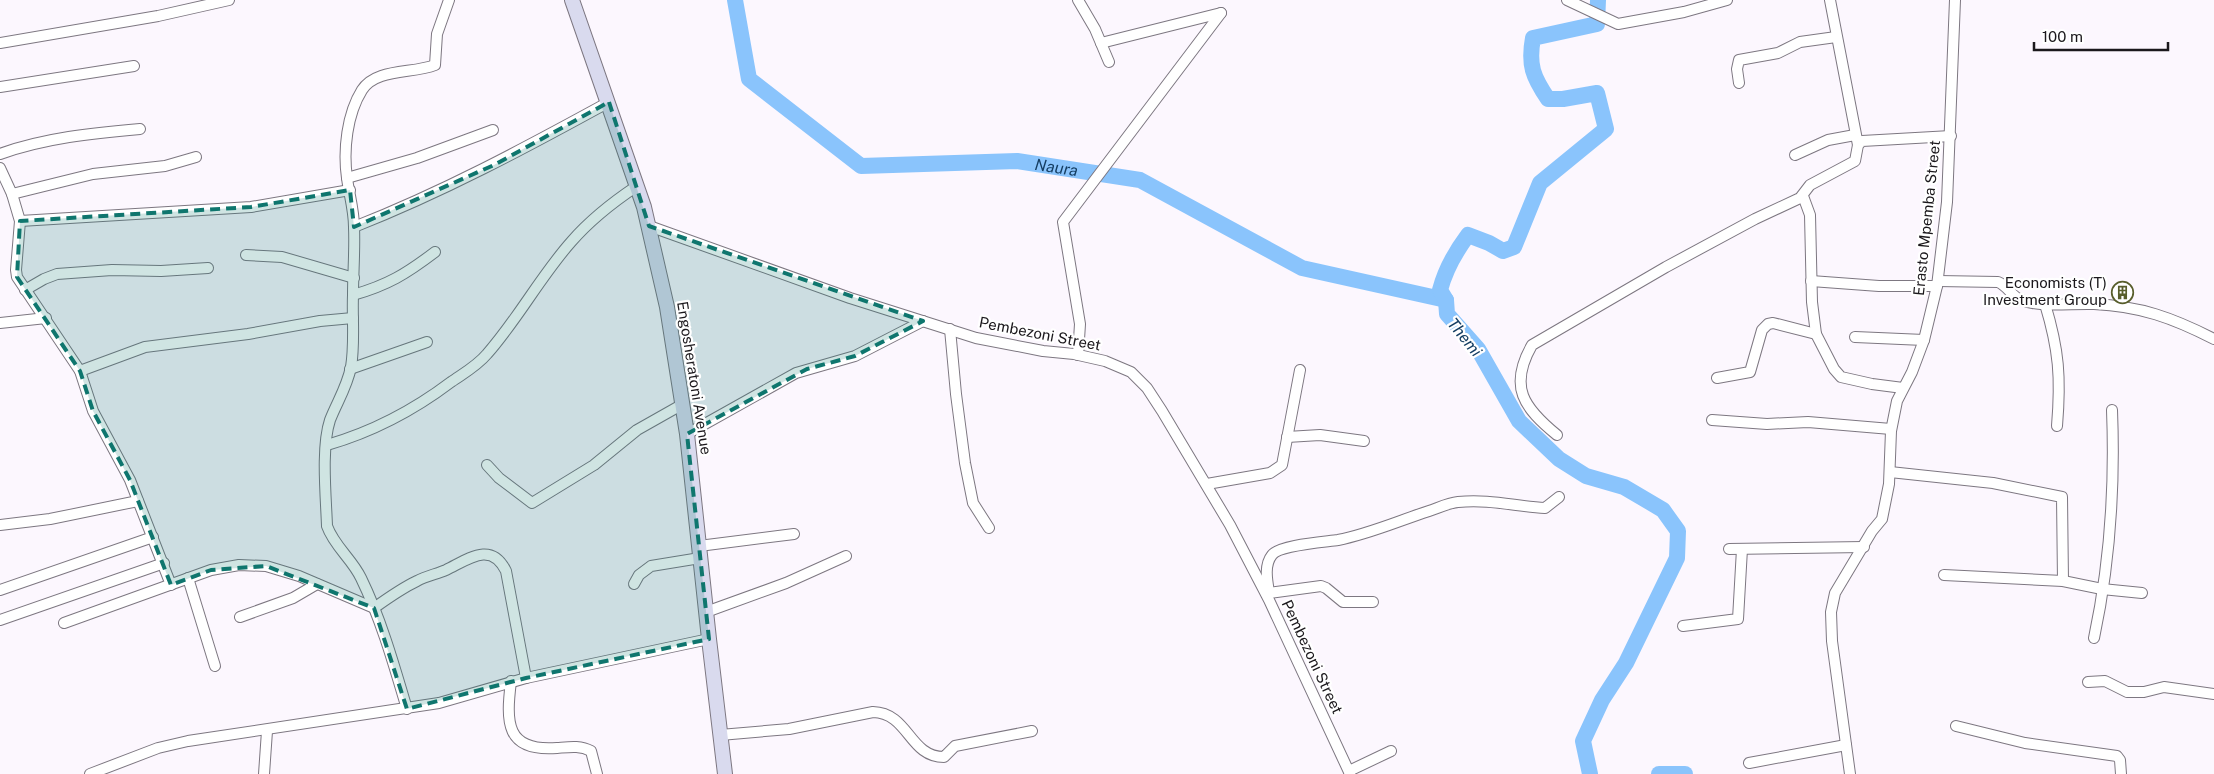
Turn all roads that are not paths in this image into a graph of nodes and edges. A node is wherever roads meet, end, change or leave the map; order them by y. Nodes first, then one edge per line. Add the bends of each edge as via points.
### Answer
1 (229, 0) edge
2 (448, 0) edge
3 (572, 0) edge
4 (1078, 0) edge
5 (1567, 0) edge
6 (1727, 0) edge
7 (1830, 0) edge
8 (1955, 0) edge
9 (1836, 37) junction
10 (0, 42) edge
11 (1101, 43) junction
12 (1109, 62) dead end
13 (134, 66) dead end
14 (1739, 83) dead end
15 (0, 87) edge
16 (609, 102) junction
17 (140, 129) dead end
18 (493, 130) dead end
19 (1951, 136) junction
20 (1856, 140) junction
21 (0, 154) edge
22 (1794, 155) dead end
23 (196, 157) dead end
24 (0, 168) edge
25 (347, 178) junction
26 (637, 186) junction
27 (350, 190) junction
28 (12, 194) junction
29 (1804, 196) junction
30 (20, 221) junction
31 (649, 226) junction
32 (354, 228) junction
33 (436, 252) dead end
34 (246, 255) dead end
35 (208, 268) dead end
36 (354, 278) junction
37 (1811, 281) junction
38 (1938, 284) junction
39 (26, 290) junction
40 (353, 295) junction
41 (2045, 304) junction
42 (46, 318) junction
43 (353, 318) junction
44 (923, 321) junction
45 (0, 323) edge
46 (950, 329) junction
47 (1816, 334) junction
48 (1854, 337) dead end
49 (2214, 339) edge
50 (1924, 340) junction
51 (427, 342) dead end
52 (1078, 355) junction
53 (350, 369) junction
54 (1300, 370) dead end
55 (80, 371) junction
56 (1717, 378) dead end
57 (1903, 388) junction
58 (683, 404) junction
59 (2112, 410) dead end
60 (1712, 420) dead end
61 (2056, 426) dead end
62 (1891, 429) junction
63 (687, 434) junction
64 (1557, 435) dead end
65 (1287, 437) junction
66 (1364, 441) dead end
67 (327, 445) junction
68 (487, 465) dead end
69 (1890, 472) junction
70 (1207, 484) junction
71 (1559, 497) dead end
72 (138, 501) junction
73 (0, 525) edge
74 (989, 528) dead end
75 (794, 534) dead end
76 (152, 537) junction
77 (1864, 547) junction
78 (1729, 549) dead end
79 (1742, 549) junction
80 (700, 552) junction
81 (846, 556) dead end
82 (164, 563) junction
83 (1944, 575) dead end
84 (188, 578) junction
85 (2063, 581) junction
86 (317, 584) junction
87 (634, 584) dead end
88 (171, 585) junction
89 (2102, 589) junction
90 (0, 590) edge
91 (2142, 593) dead end
92 (1269, 596) junction
93 (1373, 602) dead end
94 (374, 608) junction
95 (706, 612) junction
96 (240, 617) dead end
97 (0, 620) edge
98 (64, 623) dead end
99 (1683, 626) dead end
100 (709, 638) junction
101 (2094, 638) dead end
102 (215, 666) dead end
103 (526, 678) junction
104 (511, 681) junction
105 (2088, 682) dead end
106 (2214, 694) edge
107 (407, 709) junction
108 (1956, 726) dead end
109 (267, 731) junction
110 (1032, 731) dead end
111 (720, 734) junction
112 (1846, 745) junction
113 (1391, 751) dead end
114 (1749, 763) dead end
115 (1349, 773) edge
116 (90, 774) edge
117 (264, 774) edge
118 (597, 774) edge
119 (726, 774) edge
120 (1850, 774) edge
121 (2121, 774) edge

1 - 10 street via 158,16
2 - 25 street via 437,34 435,65 382,75 371,79 362,89 349,127
3 - 16 street, Engosheratoni Avenue
4 - 11 street
5 - 6 street via 1618,24
7 - 9 street
8 - 19 street, Erasto Mpemba Street
9 - 14 street via 1800,42 1778,54 1739,60
9 - 20 street
11 - 12 street
11 - 52 street via 1221,13 1063,222 1080,324
13 - 15 street
16 - 26 street, Engosheratoni Avenue
16 - 32 street via 494,165
17 - 21 street via 62,139
18 - 25 street via 417,158
19 - 20 street
19 - 38 street, Erasto Mpemba Street
20 - 22 street via 1820,142
20 - 29 street via 1855,161 1810,185
23 - 28 street via 164,166 93,174
24 - 28 street
25 - 27 street
26 - 31 street, Engosheratoni Avenue
26 - 67 street via 570,242 486,356 430,398 347,439
27 - 30 street via 251,207
27 - 32 street
28 - 30 street
29 - 37 street via 1810,215
29 - 64 street via 1666,267 1532,345 1524,366 1520,392 1535,417
30 - 39 street via 16,270
31 - 44 street, Pembezoni Street
31 - 58 street, Engosheratoni Avenue
32 - 36 street
33 - 40 street via 407,274
34 - 36 street via 282,257
35 - 39 street via 57,274
36 - 40 street
37 - 38 street via 1879,286
37 - 47 street
38 - 41 street via 1998,282 2005,284 2022,301
38 - 50 street, Erasto Mpemba Street
39 - 42 street
40 - 43 street
41 - 49 street via 2095,304 2145,310
41 - 61 street via 2058,356
42 - 45 street
42 - 55 street
43 - 53 street
43 - 55 street via 320,320 248,334 145,347
44 - 46 street, Pembezoni Street
44 - 63 street via 855,356 796,372
46 - 52 street, Pembezoni Street via 984,340
46 - 74 street via 956,394 973,503
47 - 56 street via 1768,324 1762,330 1750,372
47 - 57 street via 1841,377
48 - 50 street
50 - 57 street, Erasto Mpemba Street
51 - 53 street
52 - 70 street, Pembezoni Street via 1106,361 1131,372 1147,388
53 - 67 street via 347,385 330,421
54 - 65 street
55 - 72 street via 93,411
57 - 62 street, Erasto Mpemba Street
58 - 63 street, Engosheratoni Avenue
58 - 68 street via 638,430 594,465 532,503
59 - 89 street via 2111,528
60 - 62 street via 1767,424 1808,422
62 - 69 street, Erasto Mpemba Street
63 - 80 street, Engosheratoni Avenue
65 - 66 street via 1320,435
65 - 70 street via 1285,457 1277,470
67 - 94 street via 327,526 360,576
69 - 77 street, Erasto Mpemba Street via 1882,519
69 - 85 street via 1993,482 2062,497
70 - 92 street, Pembezoni Street
71 - 92 street via 1545,508 1493,501 1454,502 1372,532 1304,546 1287,546 1277,550 1269,561 1266,574
72 - 73 street via 50,519
72 - 76 street
75 - 80 street
76 - 82 street
76 - 90 street
77 - 79 street
77 - 112 street, Erasto Mpemba Street via 1831,603 1832,641
78 - 79 street
79 - 99 street via 1738,620
80 - 87 street via 650,566 638,575
80 - 95 street, Engosheratoni Avenue
81 - 95 street via 786,583
82 - 88 street
82 - 97 street
83 - 85 street
84 - 86 street via 239,565 266,566
84 - 88 street
84 - 102 street
85 - 89 street
86 - 94 street
86 - 96 street via 277,605
88 - 98 street
89 - 91 street
89 - 101 street
92 - 93 street via 1321,586 1343,602
92 - 115 street, Pembezoni Street
94 - 103 street via 417,580 447,570 464,559 484,554 495,557 506,571
94 - 107 street
95 - 100 street, Engosheratoni Avenue
100 - 103 street
100 - 111 street, Engosheratoni Avenue
103 - 104 street
104 - 107 street via 439,703
104 - 118 street via 509,726 516,740 535,748 584,747 591,751
105 - 106 street via 2105,681 2127,692 2164,687
107 - 109 street
108 - 121 street via 2025,743 2117,756
109 - 116 street via 158,748
109 - 117 street
110 - 111 street via 955,746 944,757 926,753 898,722 884,712 789,729
111 - 119 street, Engosheratoni Avenue
112 - 114 street
112 - 120 street, Erasto Mpemba Street
113 - 115 street

